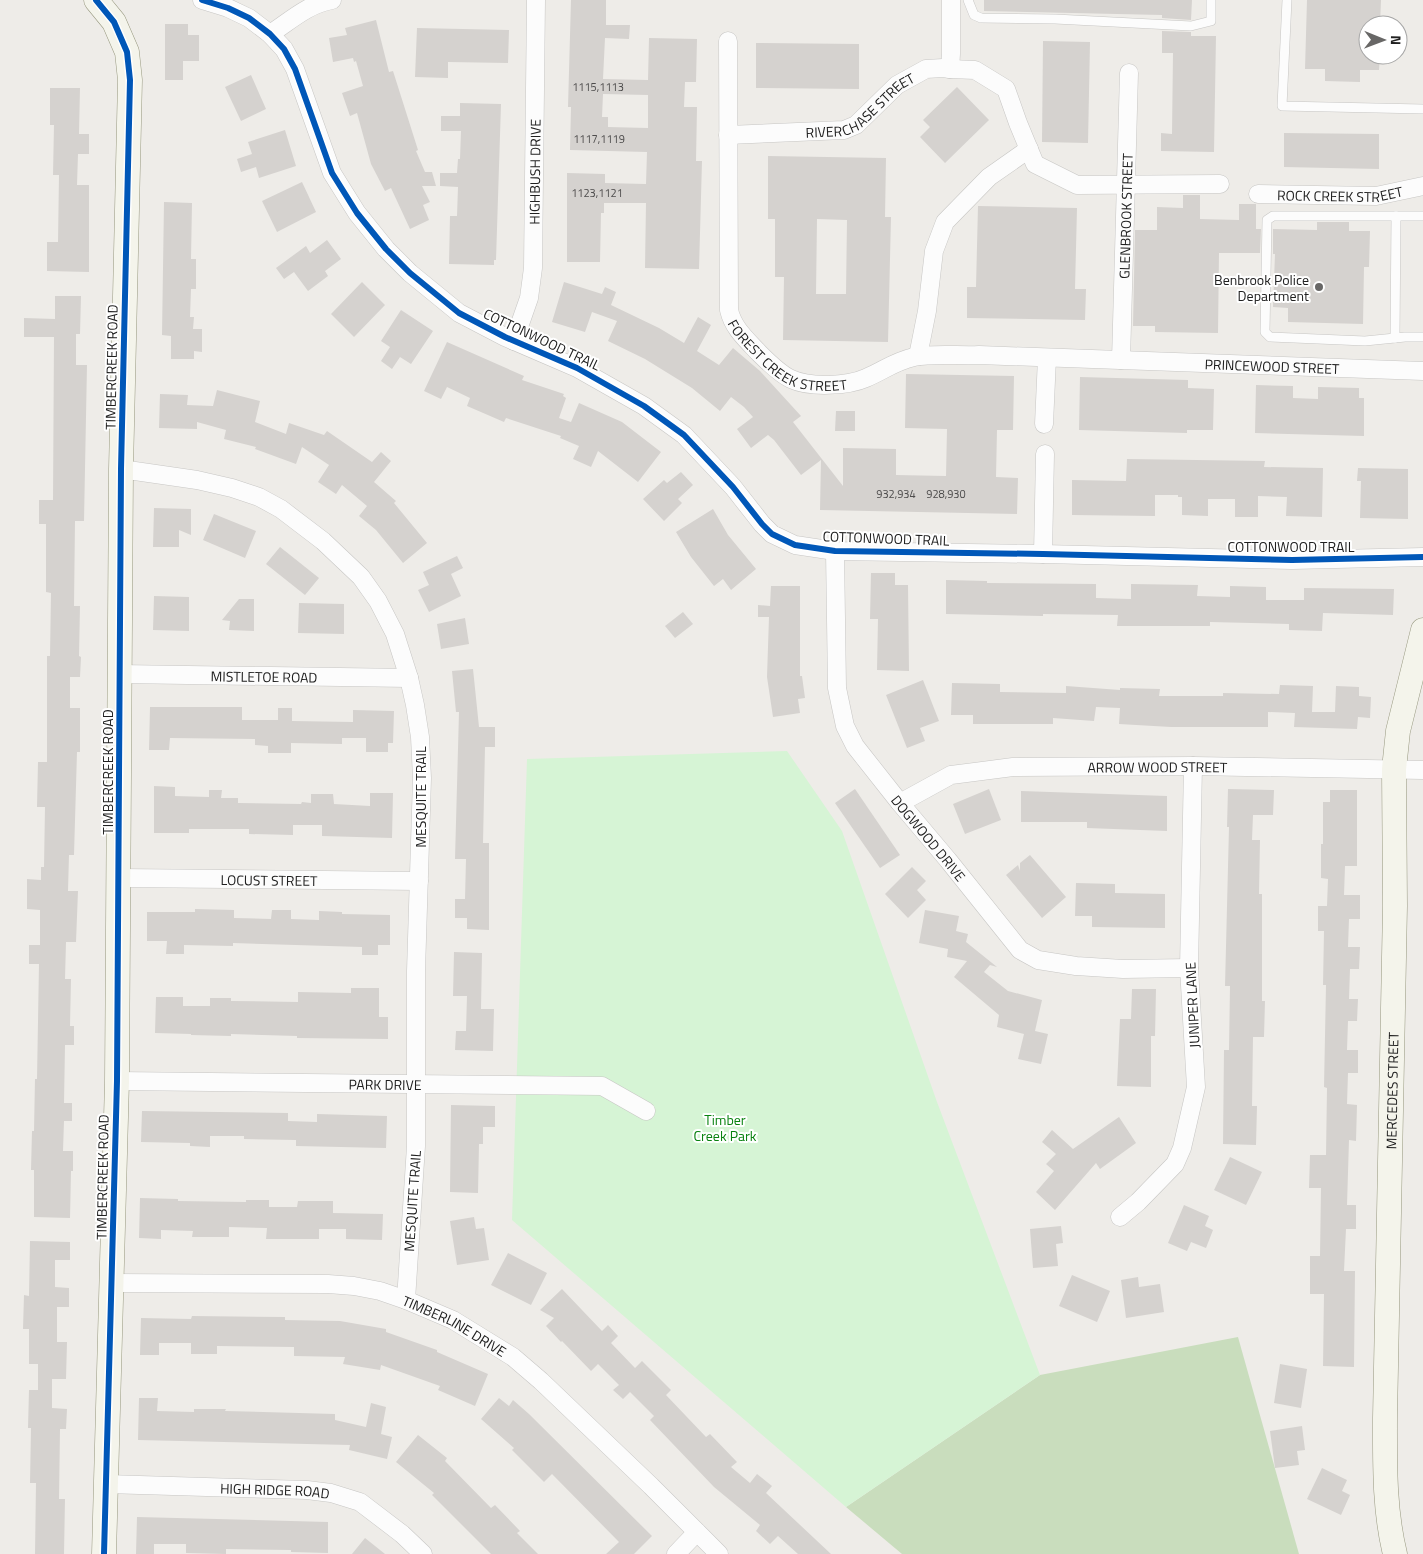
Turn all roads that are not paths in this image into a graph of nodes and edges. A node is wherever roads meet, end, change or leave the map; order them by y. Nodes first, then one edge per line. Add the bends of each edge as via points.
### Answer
1 (96, 0) edge
2 (202, 0) edge
3 (332, 0) edge
4 (522, 0) edge
5 (536, 0) edge
6 (951, 0) edge
7 (968, 0) edge
8 (1212, 0) edge
9 (1287, 0) edge
10 (270, 34) junction
11 (728, 41) dead end
12 (950, 69) junction
13 (1129, 73) dead end
14 (1423, 109) edge
15 (728, 135) junction
16 (1029, 149) junction
17 (1220, 184) dead end
18 (1126, 186) junction
19 (1423, 186) edge
20 (1258, 194) dead end
21 (1396, 216) junction
22 (1423, 216) edge
23 (1423, 337) edge
24 (1395, 338) junction
25 (514, 341) junction
26 (918, 356) junction
27 (1046, 358) junction
28 (1121, 360) junction
29 (1423, 371) edge
30 (1044, 424) dead end
31 (1045, 454) dead end
32 (121, 469) junction
33 (835, 551) junction
34 (1043, 554) junction
35 (1423, 557) edge
36 (1423, 630) edge
37 (119, 674) junction
38 (409, 678) junction
39 (1193, 766) junction
40 (1394, 769) junction
41 (1423, 770) edge
42 (900, 803) junction
43 (119, 878) junction
44 (419, 881) junction
45 (1188, 968) junction
46 (117, 1081) junction
47 (415, 1084) junction
48 (646, 1111) dead end
49 (1120, 1217) dead end
50 (112, 1283) junction
51 (406, 1300) junction
52 (106, 1484) junction
53 (697, 1532) junction
54 (104, 1554) edge
55 (423, 1554) edge
56 (676, 1554) edge
57 (720, 1554) edge
58 (1395, 1554) edge

1 - 32 street, TIMBERCREEK ROAD via 114,22 127,52 130,80
2 - 10 street, COTTONWOOD TRAIL via 235,11
3 - 10 street via 309,8
4 - 5 street
5 - 25 street, HIGHBUSH DRIVE via 533,268 529,298
6 - 12 street
7 - 8 lane via 974,15 981,18 1191,26 1211,21
9 - 14 lane via 1282,106
10 - 25 street, COTTONWOOD TRAIL via 296,69 332,173 356,213 386,249 445,302 459,313
11 - 15 street, FOREST CREEK STREET
12 - 15 street, RIVERCHASE STREET via 926,69 897,85 856,125 844,130
12 - 16 street, RIVERCHASE STREET via 975,70 1006,89
13 - 18 street, GLENBROOK STREET
15 - 26 street, FOREST CREEK STREET via 729,310 740,333 768,362 790,379 804,383 840,385 865,379 898,361
16 - 18 street via 1035,164 1077,185
16 - 26 street via 989,178 945,222 934,251
17 - 18 street
18 - 28 street, GLENBROOK STREET
19 - 20 street, ROCK CREEK STREET via 1376,196
21 - 22 lane
21 - 24 lane
21 - 24 lane via 1273,216 1268,220 1265,332 1270,337 1365,341
23 - 24 lane
25 - 33 street, COTTONWOOD TRAIL via 578,368 644,406 684,435 772,534 795,545
26 - 27 street, FOREST CREEK STREET
27 - 28 street, FOREST CREEK STREET
27 - 30 street
28 - 29 street, PRINCEWOOD STREET
31 - 34 street
32 - 37 street, TIMBERCREEK ROAD
32 - 38 street, MESQUITE TRAIL via 232,488 281,509 323,541 361,577 395,634
33 - 34 street, COTTONWOOD TRAIL
33 - 42 street, DOGWOOD DRIVE via 837,688 846,726 855,746
34 - 35 street, COTTONWOOD TRAIL via 1292,560
36 - 40 street, MERCEDES STREET via 1398,730
37 - 38 street, MISTLETOE ROAD
37 - 43 street, TIMBERCREEK ROAD
38 - 44 street, MESQUITE TRAIL via 420,737 422,770
39 - 40 street, ARROW WOOD STREET
39 - 42 street, ARROW WOOD STREET via 1013,767 969,772 951,775
39 - 45 street, JUNIPER LANE
40 - 41 street, ARROW WOOD STREET
40 - 58 street, MERCEDES STREET via 1395,906 1385,1497
42 - 45 street, DOGWOOD DRIVE via 1020,950 1038,960 1076,966
43 - 44 street, LOCUST STREET
43 - 46 street, TIMBERCREEK ROAD
44 - 47 street, MESQUITE TRAIL
45 - 49 street, JUNIPER LANE via 1196,1086 1182,1148 1175,1164
46 - 47 street, PARK DRIVE
46 - 50 street, TIMBERCREEK ROAD
47 - 48 street, PARK DRIVE via 602,1086
47 - 51 street, MESQUITE TRAIL via 416,1146
50 - 51 street, TIMBERLINE DRIVE via 328,1284 380,1291
50 - 52 street, TIMBERCREEK ROAD
51 - 53 street, TIMBERLINE DRIVE via 453,1320 513,1357
52 - 54 street, TIMBERCREEK ROAD
52 - 55 street, HIGH RIDGE ROAD via 331,1493 360,1502
53 - 56 street
53 - 57 street, TIMBERLINE DRIVE

